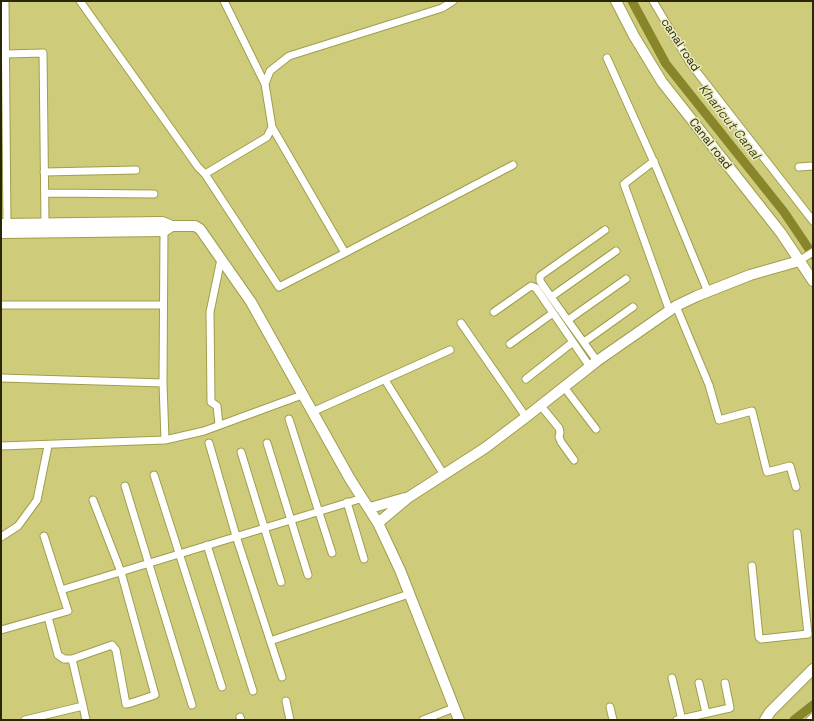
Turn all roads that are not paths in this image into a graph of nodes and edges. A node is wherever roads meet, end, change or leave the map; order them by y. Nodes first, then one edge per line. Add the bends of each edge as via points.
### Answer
1 (5, 1) edge
2 (80, 1) edge
3 (224, 1) edge
4 (453, 1) edge
5 (616, 1) edge
6 (653, 1) edge
7 (6, 54) junction
8 (608, 58) dead end
9 (265, 84) junction
10 (272, 127) junction
11 (654, 161) junction
12 (513, 165) dead end
13 (813, 166) edge
14 (799, 167) dead end
15 (136, 170) dead end
16 (44, 172) junction
17 (206, 174) junction
18 (45, 193) junction
19 (154, 194) dead end
20 (813, 221) edge
21 (45, 224) junction
22 (4, 228) edge
23 (168, 228) junction
24 (605, 230) dead end
25 (616, 251) dead end
26 (813, 252) edge
27 (345, 253) junction
28 (221, 259) junction
29 (802, 259) junction
30 (626, 279) dead end
31 (813, 281) edge
32 (708, 292) junction
33 (551, 297) junction
34 (1, 305) edge
35 (163, 305) junction
36 (633, 306) dead end
37 (673, 309) junction
38 (494, 312) dead end
39 (553, 312) junction
40 (568, 320) junction
41 (461, 323) dead end
42 (573, 342) junction
43 (584, 342) junction
44 (510, 344) dead end
45 (450, 350) dead end
46 (594, 364) junction
47 (1, 378) edge
48 (526, 379) dead end
49 (385, 380) junction
50 (163, 383) junction
51 (564, 388) junction
52 (302, 395) junction
53 (541, 406) junction
54 (312, 412) junction
55 (526, 418) junction
56 (289, 419) dead end
57 (218, 425) junction
58 (596, 429) dead end
59 (166, 440) junction
60 (209, 443) dead end
61 (267, 443) dead end
62 (1, 446) edge
63 (48, 446) junction
64 (241, 452) dead end
65 (574, 460) dead end
66 (154, 475) dead end
67 (444, 475) junction
68 (125, 486) dead end
69 (796, 487) dead end
70 (409, 497) junction
71 (363, 498) junction
72 (93, 500) dead end
73 (347, 502) junction
74 (370, 508) junction
75 (319, 511) junction
76 (291, 520) junction
77 (378, 523) junction
78 (264, 528) junction
79 (797, 533) dead end
80 (44, 536) dead end
81 (236, 536) junction
82 (1, 537) edge
83 (207, 545) junction
84 (332, 553) dead end
85 (179, 554) junction
86 (364, 559) dead end
87 (148, 563) junction
88 (752, 566) dead end
89 (120, 572) junction
90 (308, 575) dead end
91 (281, 582) dead end
92 (61, 590) junction
93 (409, 594) junction
94 (48, 617) junction
95 (1, 630) edge
96 (811, 634) edge
97 (270, 641) junction
98 (72, 659) junction
99 (813, 669) edge
100 (282, 677) dead end
101 (672, 678) dead end
102 (725, 682) dead end
103 (699, 683) dead end
104 (222, 687) dead end
105 (253, 691) dead end
106 (286, 701) dead end
107 (192, 705) dead end
108 (83, 706) junction
109 (610, 707) dead end
110 (454, 708) junction
111 (706, 714) junction
112 (813, 717) edge
113 (25, 720) edge
114 (86, 720) edge
115 (290, 720) edge
116 (423, 720) edge
117 (459, 720) edge
118 (613, 720) edge
119 (680, 720) edge
120 (765, 720) edge
121 (810, 720) edge

1 - 7 street
2 - 17 street via 198,167
3 - 9 street
4 - 9 street via 442,8 289,56 270,71
5 - 29 street, Canal road via 662,82
6 - 20 street, canal road via 690,63
7 - 16 street via 43,53
7 - 22 street
8 - 11 street
9 - 10 street
10 - 17 street via 267,137
10 - 27 street
11 - 32 street
11 - 37 street via 624,184
12 - 27 street
13 - 14 street
15 - 16 street
16 - 18 street
17 - 27 street via 279,287
18 - 19 street
18 - 21 street
21 - 22 street
21 - 23 street via 162,222
22 - 23 street
23 - 28 street via 195,226 200,229
23 - 35 street
24 - 33 street via 540,276 540,281
25 - 33 street
26 - 29 street
28 - 52 street via 251,302
28 - 57 street via 210,319 210,402 217,406
29 - 31 street, Canal road
29 - 32 street via 750,275
30 - 40 street
32 - 37 street
33 - 40 street
34 - 35 street
35 - 50 street
36 - 43 street
37 - 46 street
37 - 69 street via 709,385 719,420 752,411 767,472 790,466
38 - 39 street via 531,286 536,288
39 - 42 street
39 - 44 street
40 - 43 street
41 - 55 street
42 - 46 street
42 - 48 street
43 - 46 street
45 - 49 street
46 - 51 street
47 - 50 street
49 - 54 street
49 - 67 street
50 - 59 street
51 - 53 street
51 - 58 street
52 - 54 street
52 - 57 street
53 - 55 street
53 - 65 street via 559,428 561,442
54 - 71 street
55 - 67 street
56 - 75 street
57 - 59 street
59 - 63 street
60 - 81 street
61 - 76 street
62 - 63 street
63 - 82 street via 38,500 18,526
64 - 78 street
66 - 85 street
67 - 70 street
68 - 87 street
70 - 74 street
70 - 77 street
71 - 73 street
71 - 74 street
72 - 89 street
73 - 75 street
73 - 86 street
74 - 77 street
75 - 76 street
75 - 84 street
76 - 78 street
76 - 90 street
77 - 93 street
78 - 81 street
78 - 91 street
79 - 96 street
80 - 92 street
81 - 83 street
81 - 97 street
83 - 85 street
83 - 105 street
85 - 87 street
85 - 104 street
87 - 89 street
87 - 107 street
88 - 96 street via 759,637 761,639
89 - 92 street
89 - 98 street via 155,695 126,704 116,650 112,645
92 - 94 street via 68,611
93 - 97 street
93 - 110 street
94 - 95 street
94 - 98 street via 58,655 64,659
97 - 100 street
98 - 108 street
99 - 120 street
101 - 119 street
102 - 111 street via 730,708
103 - 111 street
106 - 115 street
108 - 113 street
108 - 114 street
109 - 118 street
110 - 116 street
110 - 117 street
111 - 119 street
112 - 121 street

